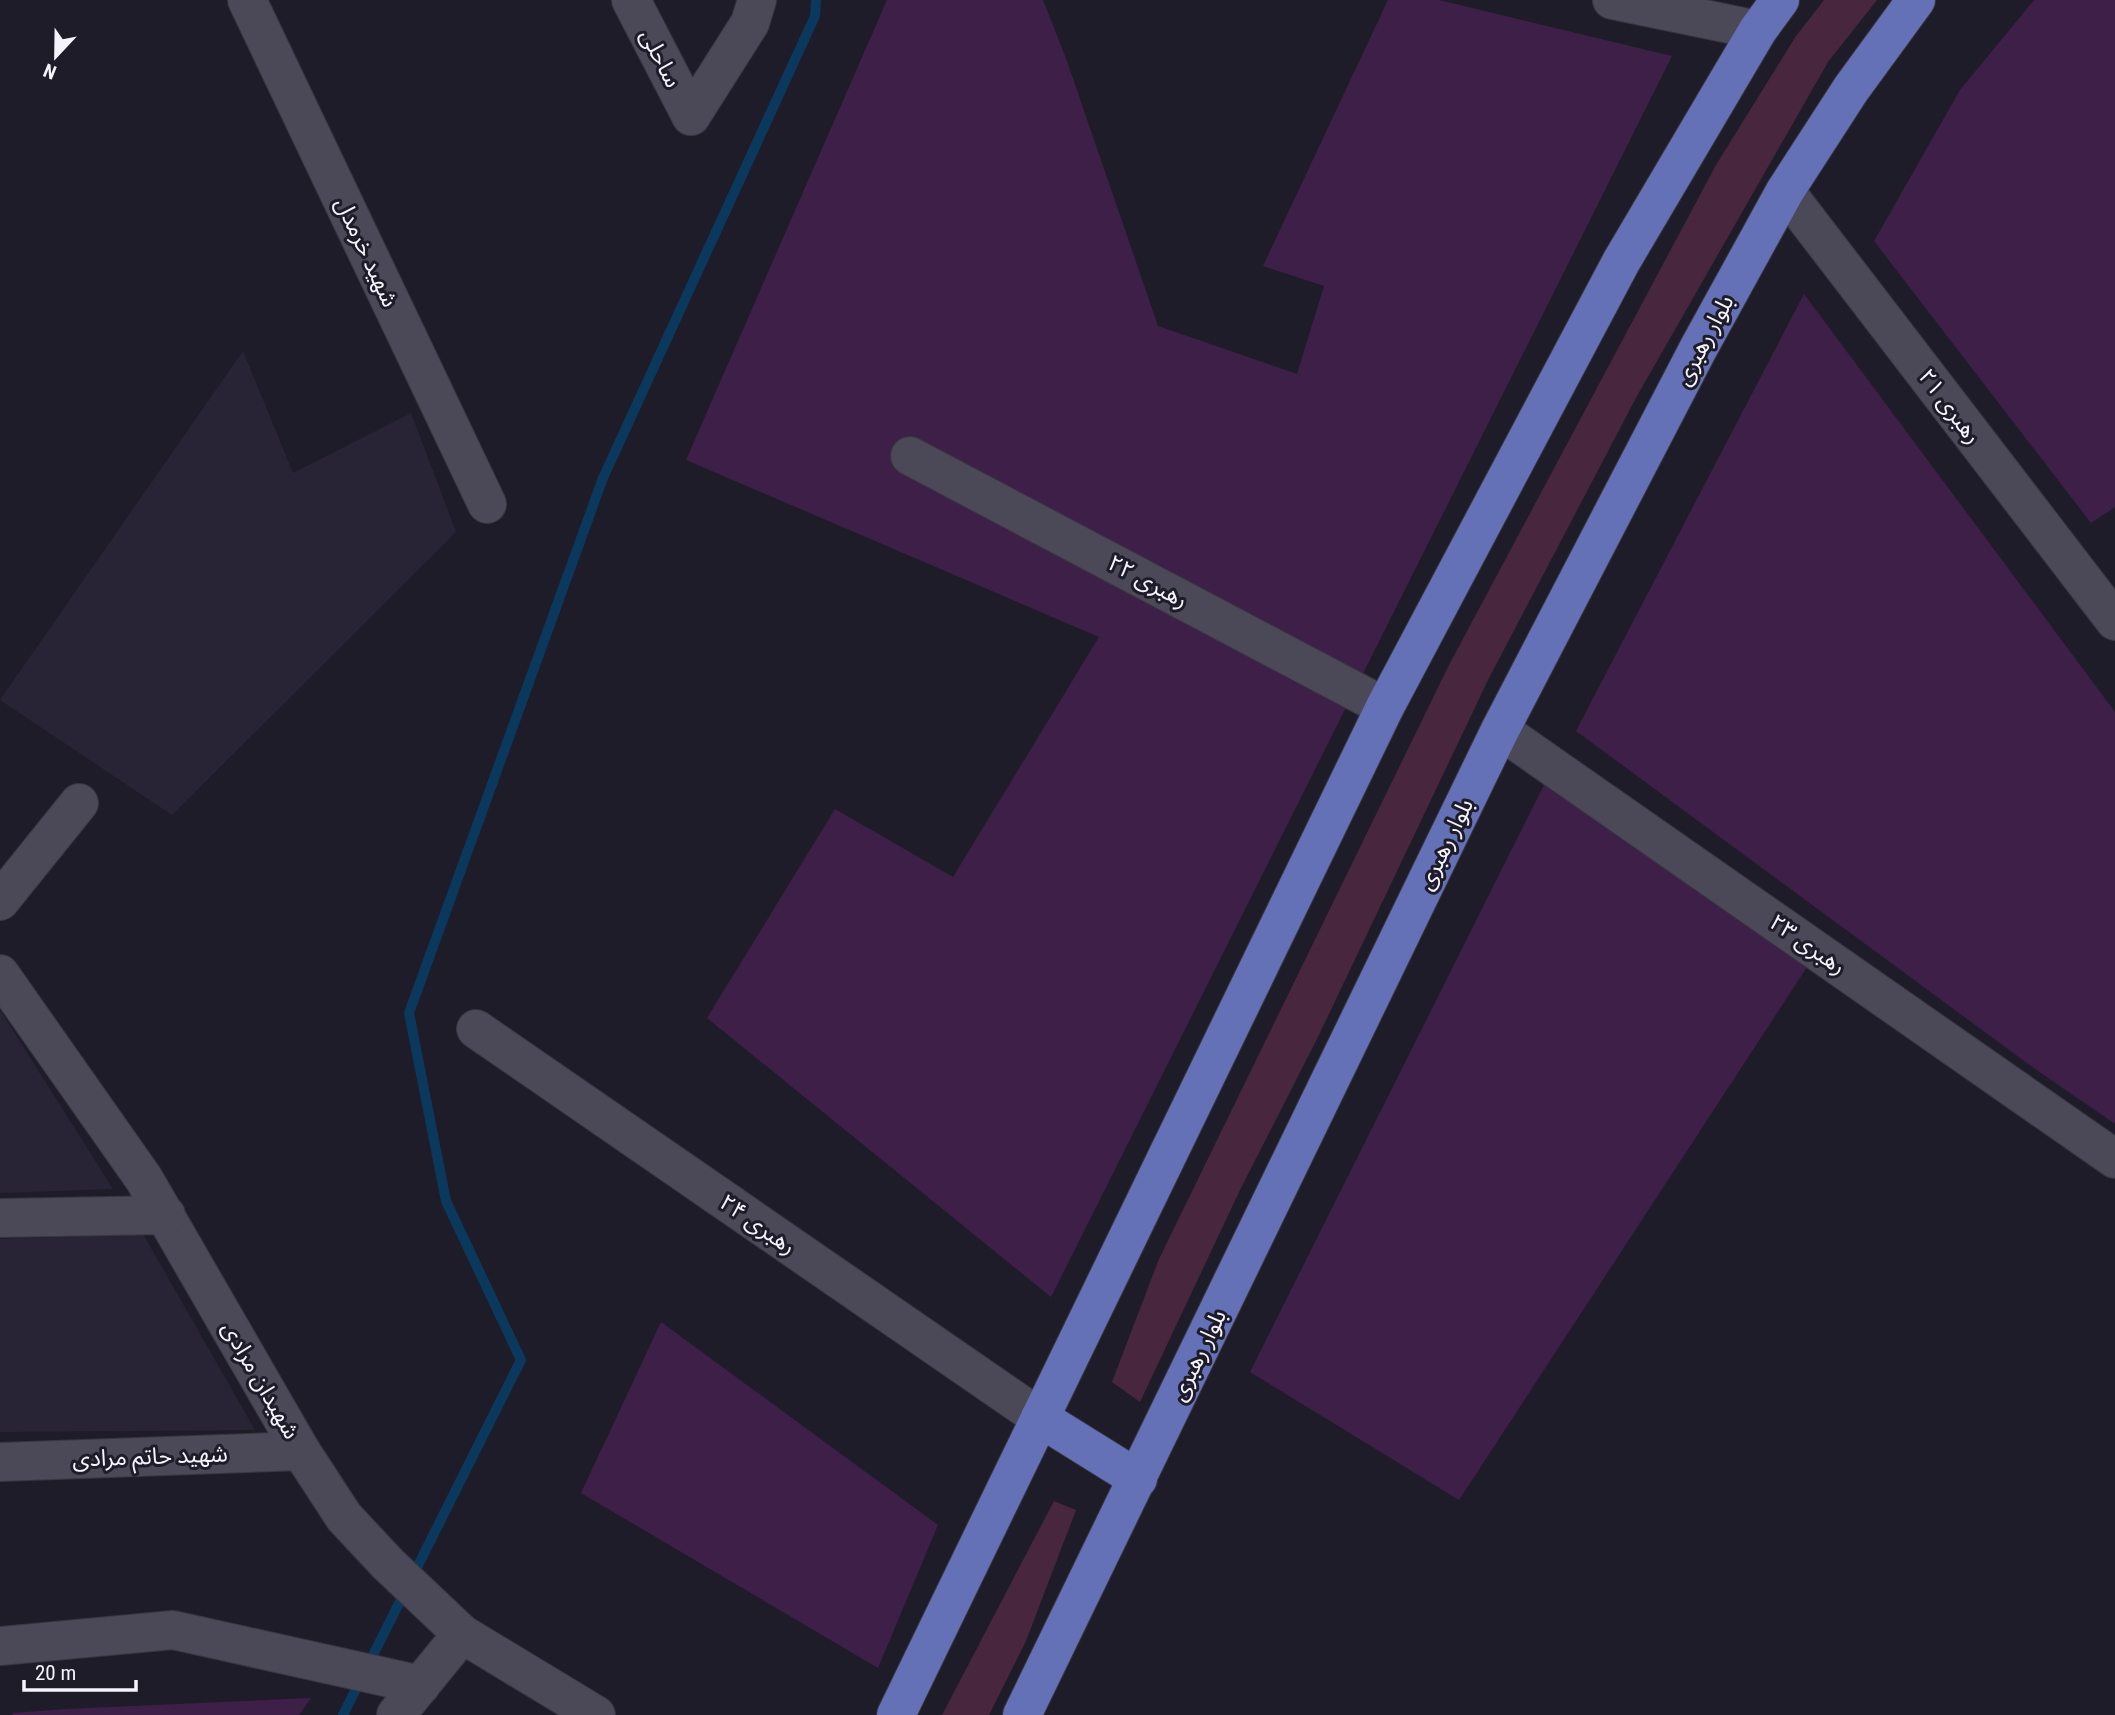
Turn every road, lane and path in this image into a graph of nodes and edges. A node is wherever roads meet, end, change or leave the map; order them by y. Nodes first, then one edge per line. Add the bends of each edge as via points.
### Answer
1 (247, 0) edge
2 (631, 0) edge
3 (757, 0) edge
4 (1612, 0) edge
5 (1916, 0) edge
6 (1769, 15) edge
7 (1785, 191) junction
8 (910, 456) dead end
9 (487, 505) dead end
10 (2115, 621) edge
11 (1385, 706) junction
12 (1500, 730) junction
13 (79, 803) dead end
14 (0, 901) edge
15 (0, 974) edge
16 (476, 1029) dead end
17 (2115, 1159) edge
18 (166, 1215) junction
19 (0, 1218) edge
20 (1040, 1418) junction
21 (300, 1451) junction
22 (0, 1462) edge
23 (1138, 1479) junction
24 (462, 1634) junction
25 (0, 1646) edge
26 (421, 1685) junction
27 (396, 1715) edge
28 (596, 1715) edge
29 (896, 1715) edge
30 (1022, 1715) edge

1 - 9 street, شهید خرمدل
2 - 3 street, ساحلی via 691,117 750,23
4 - 6 street
5 - 7 main road, بلوار رهبری
6 - 11 main road via 1621,262
7 - 10 street, رهبری ۲۱
7 - 12 main road, بلوار رهبری via 1691,361
8 - 11 street, رهبری ۲۲
11 - 20 main road
12 - 17 street, رهبری ۲۳
12 - 23 main road, بلوار رهبری
13 - 14 street
15 - 18 street, شهیدان مرادی
16 - 20 street, رهبری ۲۴
18 - 19 street
18 - 21 street, شهیدان مرادی
20 - 23 main road
20 - 29 main road
21 - 22 street, شهید حاتم مرادی
21 - 24 street, شهیدان مرادی via 344,1517
23 - 30 main road, بلوار رهبری
24 - 26 street
24 - 28 street, شهیدان مرادی
25 - 26 street via 173,1630
26 - 27 street

